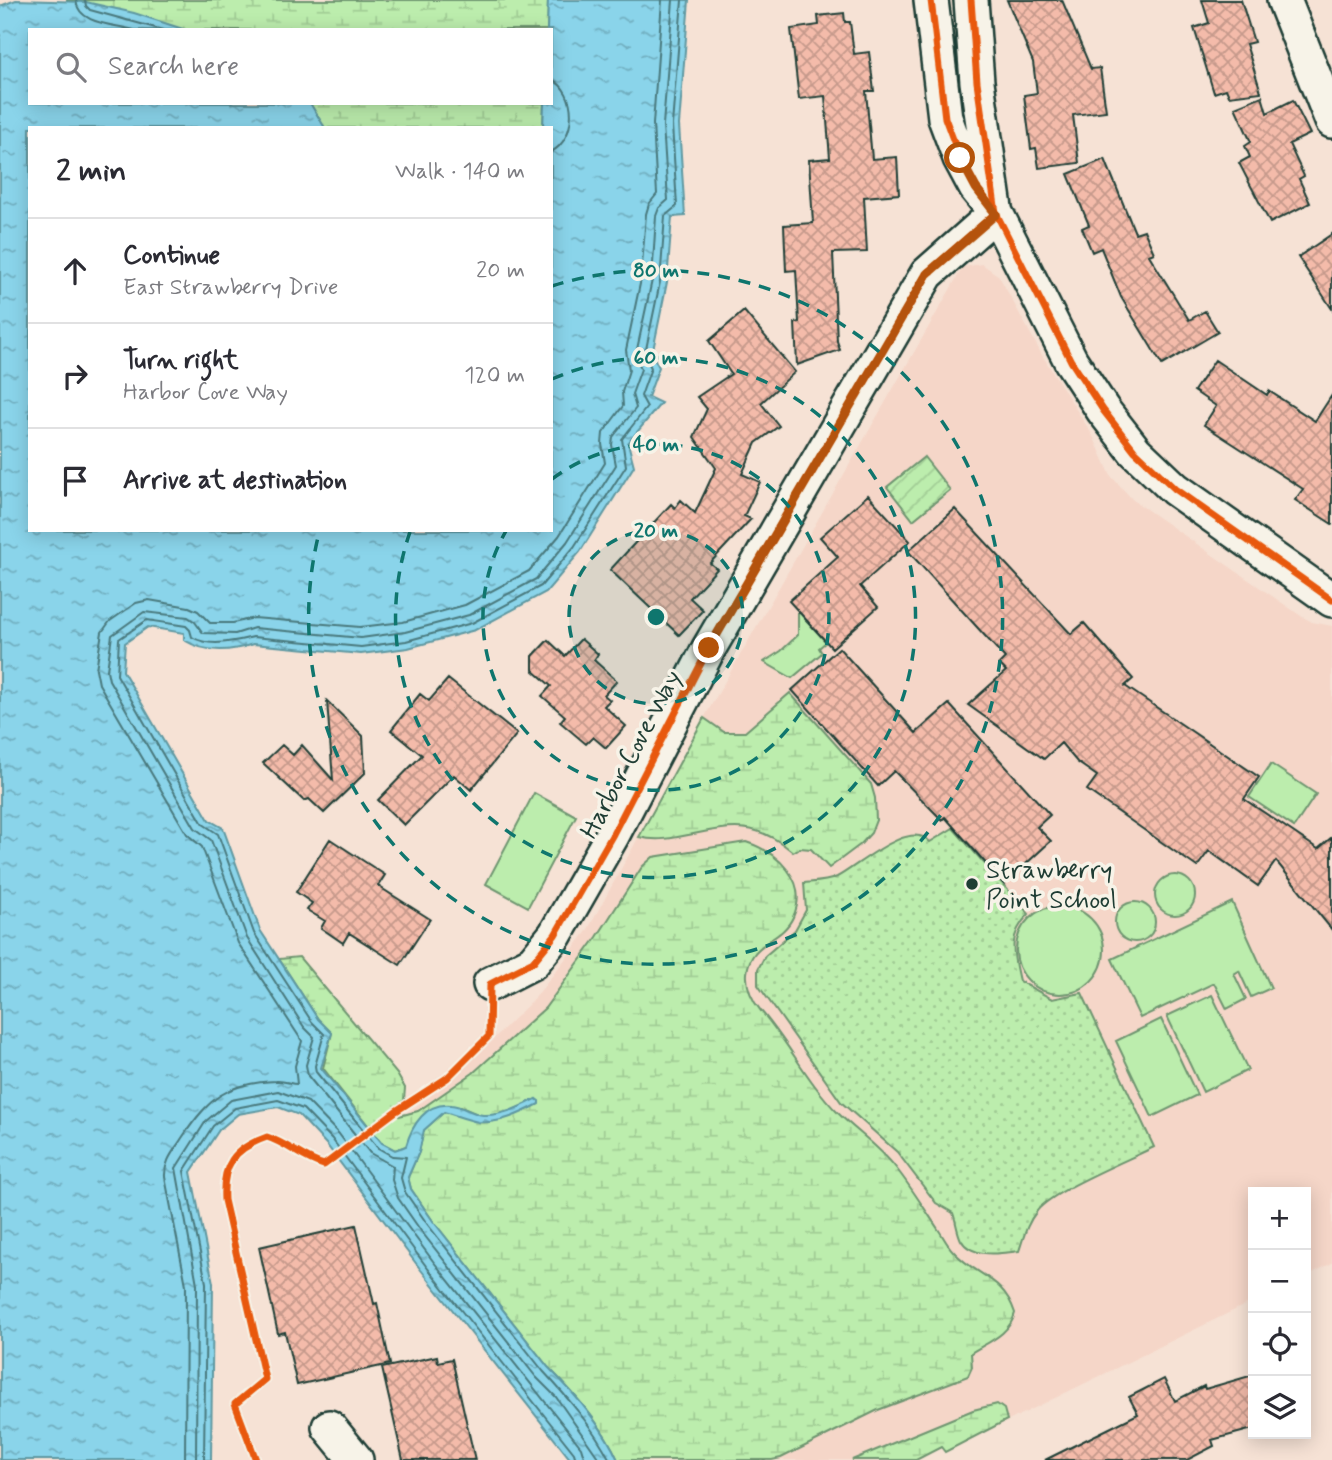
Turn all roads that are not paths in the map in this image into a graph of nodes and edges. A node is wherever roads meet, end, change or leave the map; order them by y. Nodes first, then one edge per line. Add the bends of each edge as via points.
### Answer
1 (931, 0) edge
2 (971, 0) edge
3 (1284, 0) edge
4 (1332, 121) edge
5 (996, 214) junction
6 (1332, 600) edge
7 (490, 984) dead end
8 (330, 1426) dead end
9 (356, 1460) edge

1 - 5 street via 945,118 960,158
2 - 5 street via 977,82
3 - 4 street
5 - 6 street via 1071,360 1135,451 1175,489
5 - 7 street, Harbor Cove Way via 927,274 709,648 555,935 533,962
8 - 9 street

